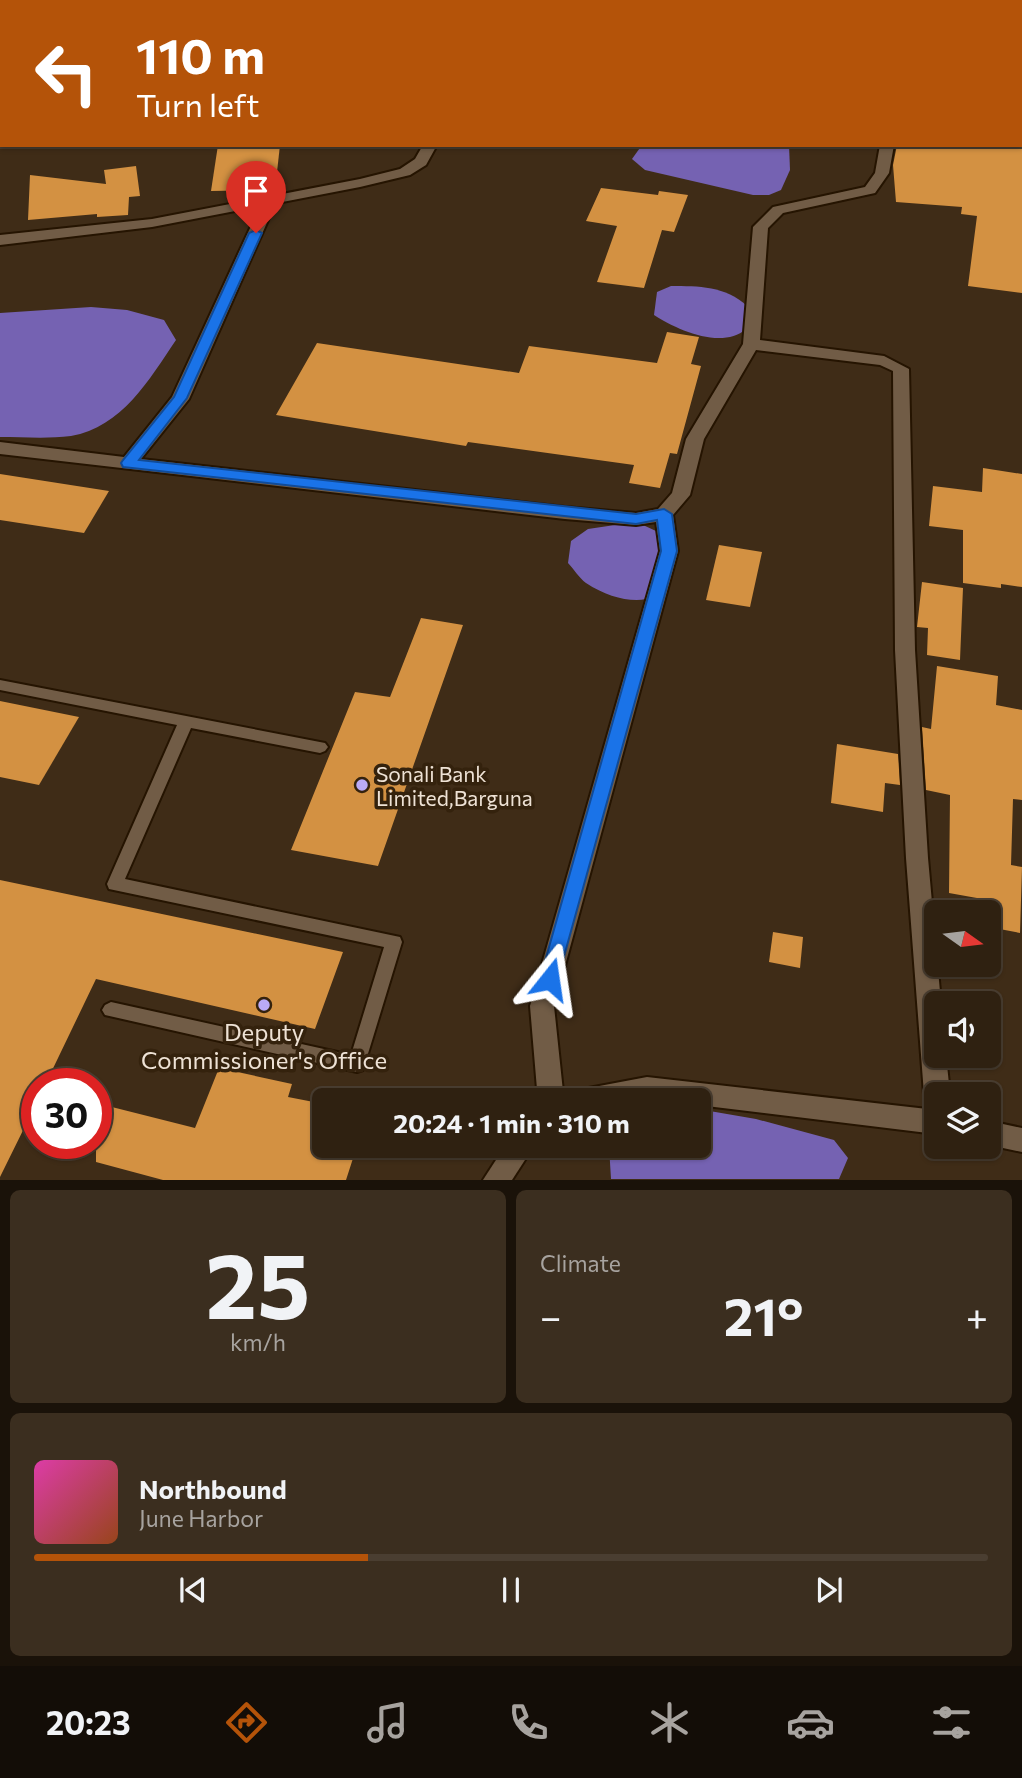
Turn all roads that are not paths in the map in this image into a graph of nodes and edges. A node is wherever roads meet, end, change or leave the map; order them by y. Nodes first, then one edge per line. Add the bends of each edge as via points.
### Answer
1 (429, 147) edge
2 (887, 147) edge
3 (270, 200) junction
4 (0, 240) edge
5 (751, 344) junction
6 (0, 448) edge
7 (128, 463) junction
8 (664, 514) junction
9 (0, 685) edge
10 (186, 722) junction
11 (320, 747) dead end
12 (111, 1010) dead end
13 (936, 1082) edge
14 (550, 1088) edge
15 (711, 1096) edge
16 (924, 1121) edge
17 (1001, 1136) edge
18 (1022, 1140) edge
19 (512, 1158) edge
20 (496, 1180) edge

1 - 3 street via 421,162 405,172
2 - 5 street via 882,173 870,190 778,210 761,227
3 - 4 street via 152,223
3 - 7 street via 180,398
5 - 8 street via 695,439 681,495
5 - 13 street via 884,361 901,369 905,650
6 - 7 street
7 - 8 street via 576,514 636,519
8 - 14 street via 669,551 542,1006
9 - 10 lane
10 - 11 lane
10 - 12 lane via 115,884 394,943 357,1064
15 - 16 street
17 - 18 street
19 - 20 street

